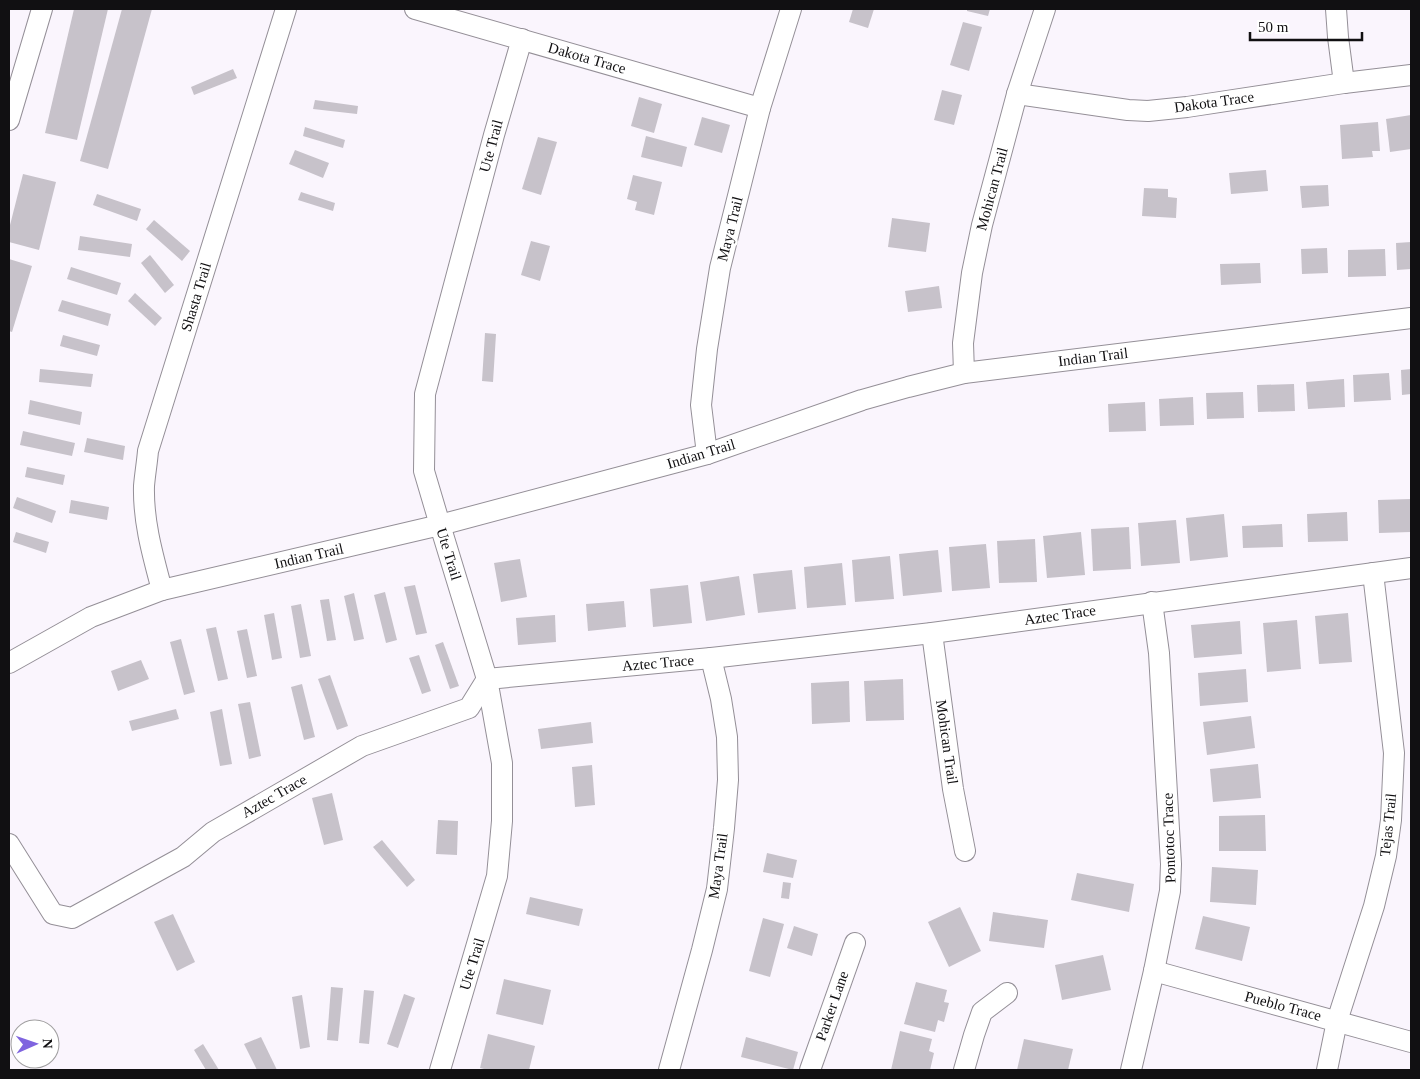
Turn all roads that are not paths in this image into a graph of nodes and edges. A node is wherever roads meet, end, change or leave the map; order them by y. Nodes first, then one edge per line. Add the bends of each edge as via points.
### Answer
1 (42, 9) edge
2 (286, 9) edge
3 (415, 9) edge
4 (791, 9) edge
5 (1045, 9) edge
6 (1336, 9) edge
7 (522, 40) junction
8 (1411, 75) edge
9 (1344, 83) junction
10 (1017, 94) junction
11 (760, 108) junction
12 (9, 120) edge
13 (1411, 318) edge
14 (964, 373) junction
15 (707, 454) junction
16 (440, 525) junction
17 (1411, 568) edge
18 (1373, 573) junction
19 (162, 590) junction
20 (1152, 602) junction
21 (932, 633) junction
22 (711, 658) junction
23 (9, 663) edge
24 (487, 679) junction
25 (9, 844) edge
26 (965, 851) dead end
27 (855, 943) dead end
28 (1154, 971) junction
29 (1007, 993) dead end
30 (1336, 1021) junction
31 (1411, 1042) edge
32 (440, 1070) edge
33 (669, 1070) edge
34 (810, 1070) edge
35 (964, 1070) edge
36 (1131, 1070) edge
37 (1327, 1070) edge

1 - 12 street
2 - 19 street, Shasta Trail via 148,451 144,487 146,517 150,547
3 - 7 street, Dakota Trace
4 - 11 street, Maya Trail
5 - 10 street, Mohican Trail
6 - 9 street
7 - 11 street, Dakota Trace
7 - 16 street, Ute Trail via 425,394 424,471
8 - 9 street, Dakota Trace
9 - 10 street, Dakota Trace via 1148,111
10 - 14 street, Mohican Trail via 972,273 963,343
11 - 15 street, Maya Trail via 720,268 706,348 702,405
13 - 14 street, Indian Trail
14 - 15 street, Indian Trail via 862,400
15 - 16 street, Indian Trail
16 - 19 street, Indian Trail
16 - 24 street, Ute Trail
17 - 18 street, Aztec Trace
18 - 20 street, Aztec Trace
18 - 30 street, Tejas Trail via 1394,753 1391,820 1374,906
19 - 23 street, Indian Trail via 91,617
20 - 21 street, Aztec Trace
20 - 28 street, Pontotoc Trace via 1159,653 1171,864 1170,891
21 - 22 street, Aztec Trace
21 - 26 street, Mohican Trail via 953,789
22 - 24 street, Aztec Trace
22 - 33 street, Maya Trail via 727,737 724,828 717,889
24 - 25 street, Aztec Trace via 469,708 362,746 213,832 183,857 72,918 53,914
24 - 32 street, Ute Trail via 502,763 502,821 497,876
27 - 34 street, Parker Lane
28 - 30 street, Pueblo Trace
28 - 36 street, Pontotoc Trace
29 - 35 street via 982,1012
30 - 31 street, Pueblo Trace
30 - 37 street, Tejas Trail

